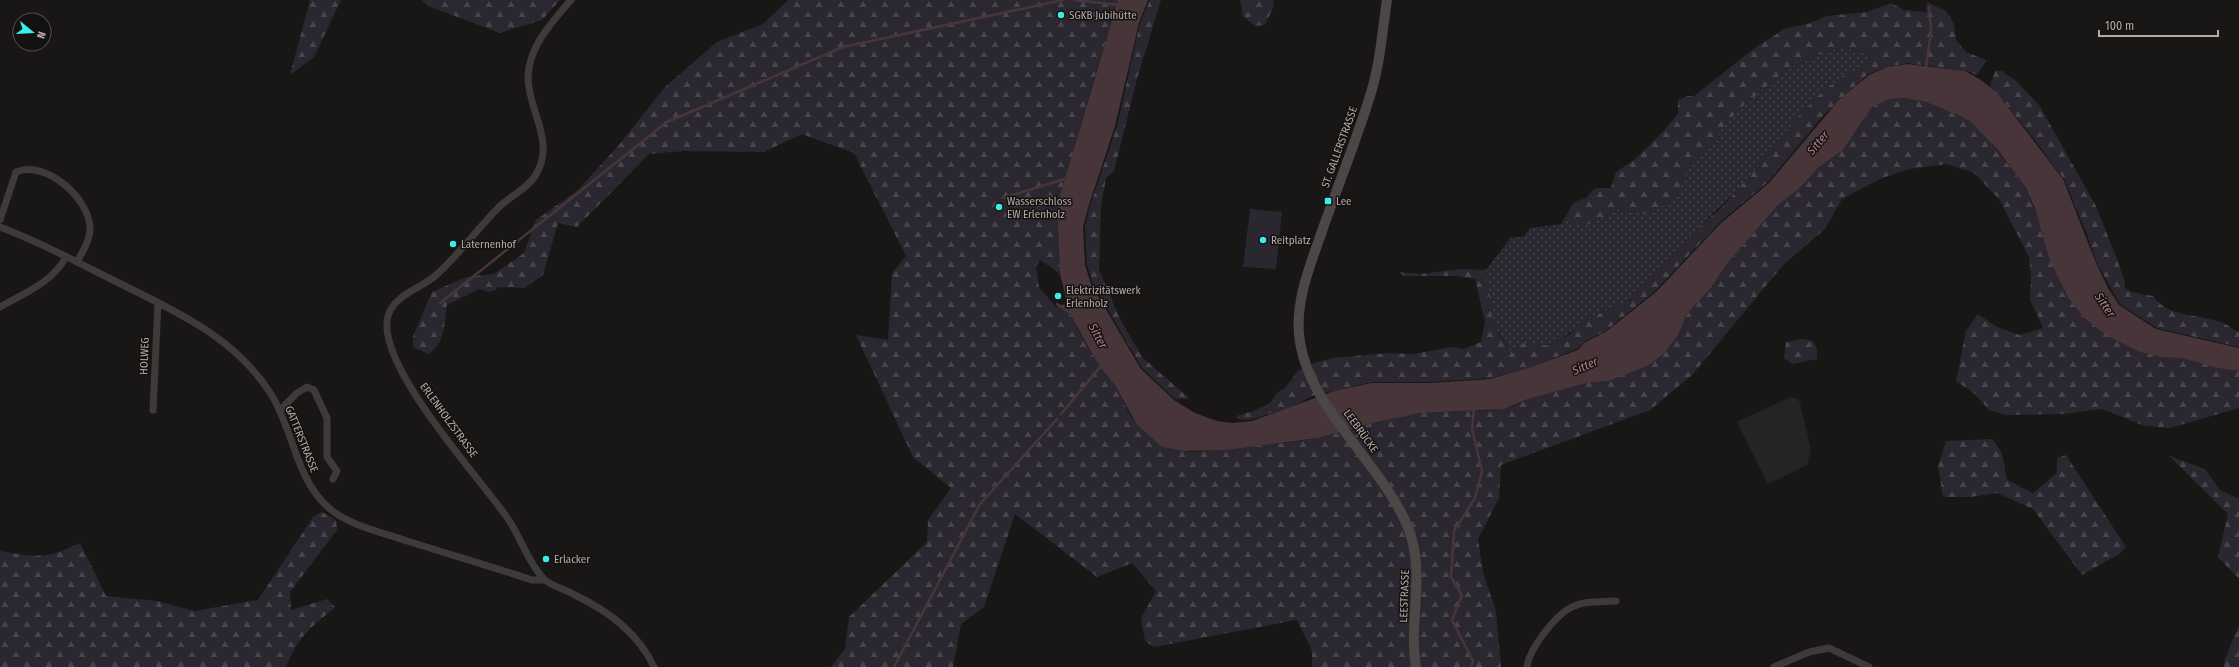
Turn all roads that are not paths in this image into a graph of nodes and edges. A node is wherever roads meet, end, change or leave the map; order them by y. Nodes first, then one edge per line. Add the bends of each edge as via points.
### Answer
1 (571, 0) edge
2 (1387, 0) edge
3 (0, 220) edge
4 (0, 227) edge
5 (66, 257) junction
6 (77, 262) junction
7 (158, 302) junction
8 (0, 307) edge
9 (1307, 370) joint
10 (153, 410) dead end
11 (280, 410) junction
12 (333, 479) dead end
13 (1397, 505) joint
14 (544, 580) junction
15 (1616, 601) dead end
16 (654, 667) edge
17 (1416, 667) edge
18 (1527, 667) edge
19 (1774, 667) edge
20 (1869, 667) edge

1 - 14 street, ERLENHOLZSTRASSE via 549,25 537,45 528,76 544,146 535,177 501,205 433,278 408,293 396,304 389,314 386,327 395,361 422,406 507,517
2 - 9 street, ST. GALLERSTRASSE via 1375,80 1301,296 1298,333
3 - 6 street via 16,172 31,170 46,173 77,197 88,216 88,241
4 - 5 street, GATTERSTRASSE
5 - 6 street, GATTERSTRASSE
5 - 8 street via 44,282
6 - 7 street, GATTERSTRASSE
7 - 10 street, HOLWEG
7 - 11 street, GATTERSTRASSE via 195,321 230,346 254,370
9 - 13 street, LEEBRÜCKE via 1321,396
11 - 12 street via 307,387 314,390 327,418 327,457 337,471
11 - 14 street, GATTERSTRASSE via 310,487 339,515 368,528 532,580
13 - 17 street, LEESTRASSE via 1408,527 1416,558
14 - 16 street, GATTERSTRASSE via 610,614 634,636
15 - 18 street via 1590,602 1570,607 1557,618 1543,636 1531,654
19 - 20 street via 1814,650 1829,648

